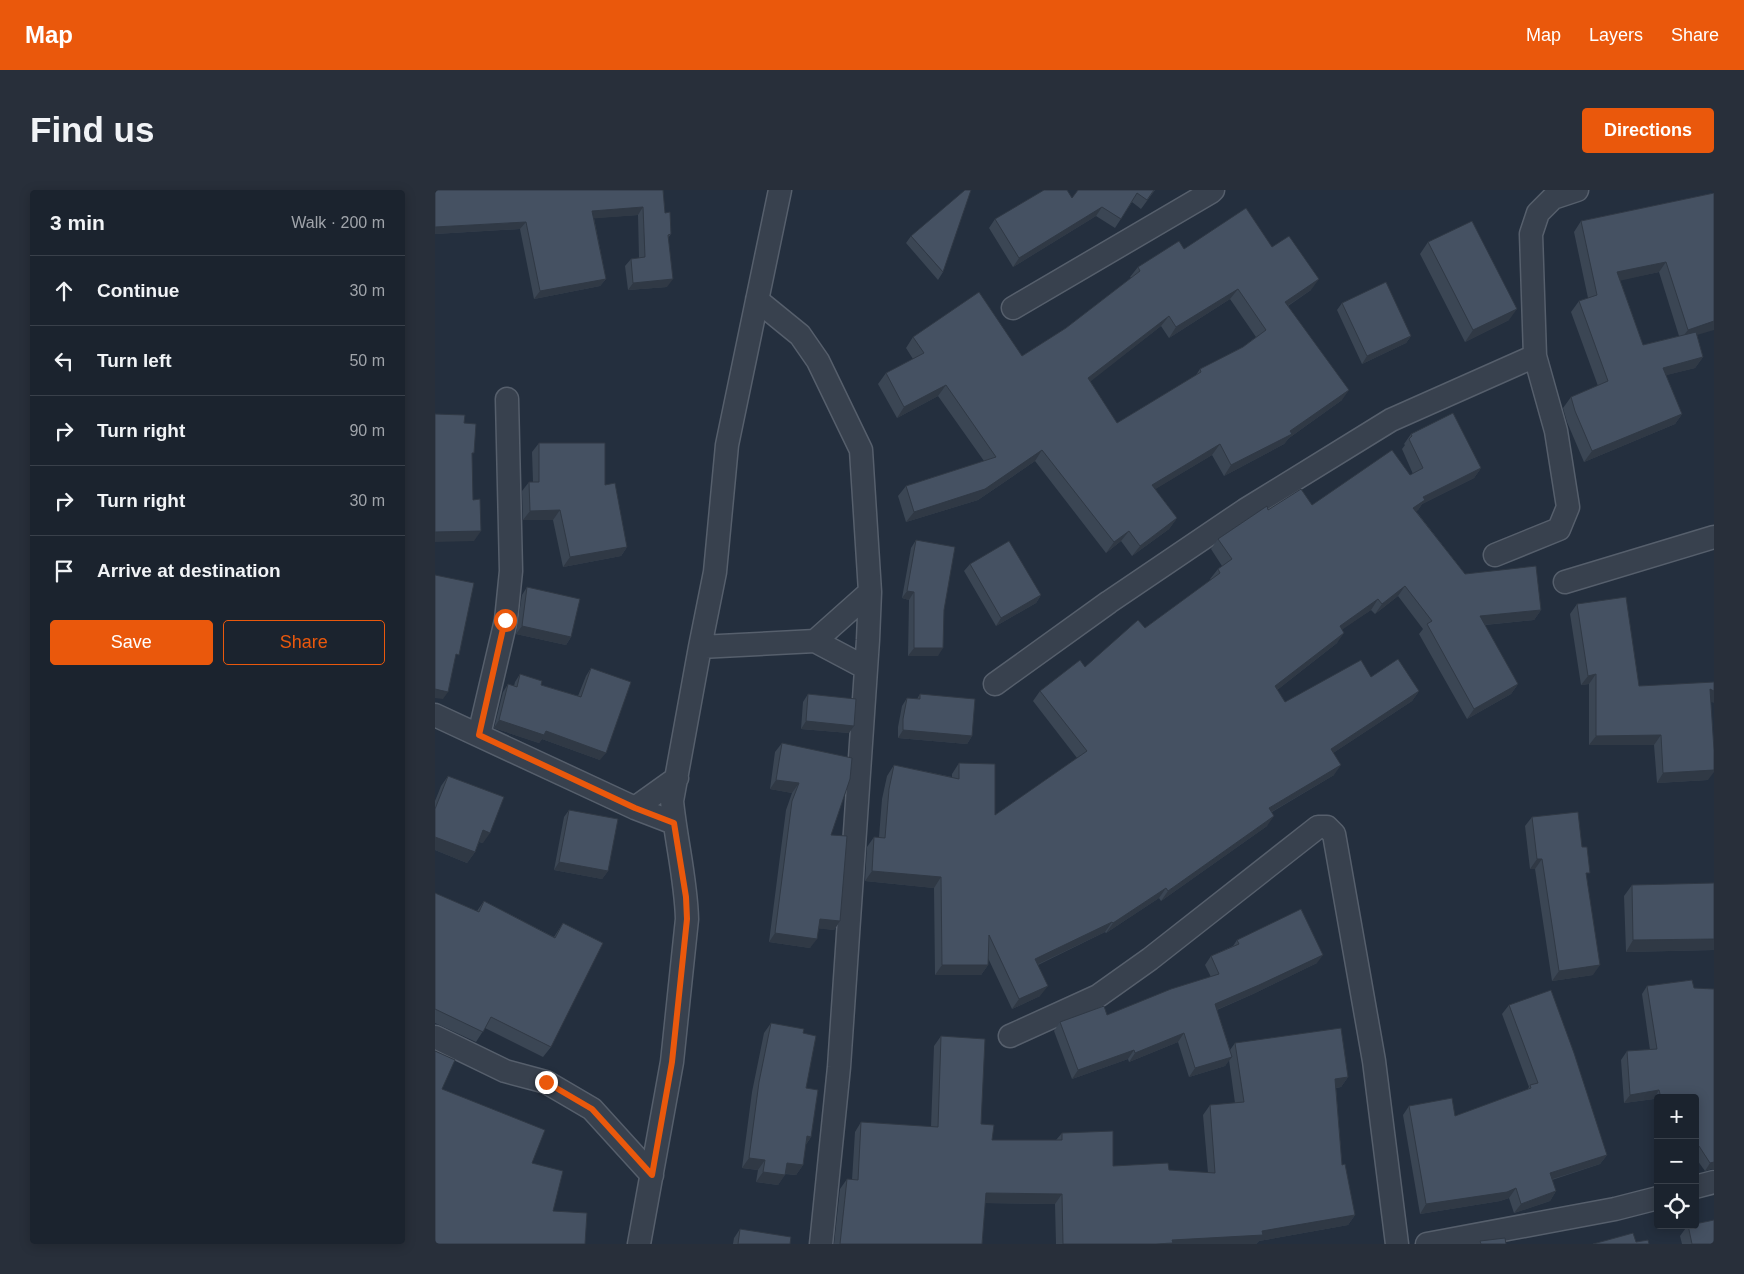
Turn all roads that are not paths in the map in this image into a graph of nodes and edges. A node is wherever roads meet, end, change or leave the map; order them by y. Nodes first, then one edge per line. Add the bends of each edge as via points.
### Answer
1 (780, 190) edge
2 (1213, 190) edge
3 (1577, 190) edge
4 (757, 300) junction
5 (1013, 308) dead end
6 (1535, 356) junction
7 (507, 398) dead end
8 (1714, 537) edge
9 (1495, 555) dead end
10 (1565, 582) dead end
11 (870, 592) junction
12 (815, 641) junction
13 (700, 647) junction
14 (867, 668) junction
15 (995, 684) dead end
16 (435, 716) edge
17 (479, 735) junction
18 (677, 778) junction
19 (635, 808) junction
20 (674, 823) junction
21 (1010, 1036) dead end
22 (435, 1037) edge
23 (652, 1175) junction
24 (1714, 1182) edge
25 (1699, 1187) edge
26 (1654, 1199) edge
27 (639, 1244) edge
28 (821, 1244) edge
29 (1397, 1244) edge
30 (1427, 1244) edge

1 - 4 street
2 - 5 street
3 - 6 street via 1553,198 1538,212 1531,234
4 - 11 street via 800,335 818,361 861,450
4 - 13 street via 727,445 715,572
6 - 9 street via 1556,431 1568,507 1559,529
6 - 15 street via 1391,420 1245,510
7 - 17 street via 511,571 505,620
8 - 10 street
11 - 12 street
11 - 14 street
12 - 13 street
12 - 14 street
13 - 18 street
14 - 28 street via 839,1067
16 - 17 street
17 - 19 street
18 - 19 street
18 - 20 street
19 - 20 street
20 - 23 street via 687,919 672,1062
21 - 29 street via 1098,996 1318,827 1327,827 1334,834 1374,1061
22 - 23 street via 505,1071 546,1082 592,1109
23 - 27 street
24 - 25 street
26 - 30 street

